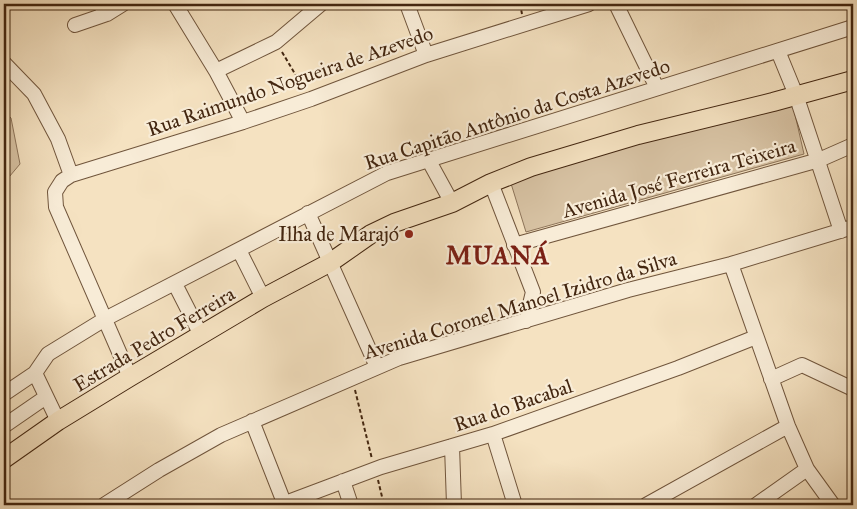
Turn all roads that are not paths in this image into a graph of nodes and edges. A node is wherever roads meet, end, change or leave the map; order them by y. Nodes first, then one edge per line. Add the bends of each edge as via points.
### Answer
1 (123, 4) edge
2 (175, 4) edge
3 (321, 4) edge
4 (407, 4) edge
5 (589, 4) edge
6 (616, 4) edge
7 (103, 9) edge
8 (75, 25) dead end
9 (853, 27) edge
10 (778, 50) junction
11 (426, 55) junction
12 (4, 63) edge
13 (216, 71) junction
14 (853, 80) edge
15 (658, 88) junction
16 (796, 95) junction
17 (244, 122) junction
18 (853, 145) edge
19 (819, 160) junction
20 (429, 161) junction
21 (67, 178) junction
22 (491, 183) junction
23 (452, 203) junction
24 (308, 213) junction
25 (847, 229) edge
26 (514, 245) junction
27 (239, 250) junction
28 (331, 262) junction
29 (732, 264) junction
30 (175, 284) junction
31 (263, 298) junction
32 (105, 319) junction
33 (526, 321) junction
34 (201, 335) junction
35 (756, 336) junction
36 (377, 367) junction
37 (35, 373) junction
38 (130, 377) junction
39 (771, 379) junction
40 (853, 389) edge
41 (4, 394) edge
42 (46, 397) junction
43 (58, 421) junction
44 (252, 421) junction
45 (4, 426) edge
46 (788, 426) junction
47 (493, 434) junction
48 (452, 446) junction
49 (4, 459) edge
50 (807, 470) junction
51 (343, 481) junction
52 (104, 505) edge
53 (283, 505) edge
54 (352, 505) edge
55 (454, 505) edge
56 (515, 505) edge
57 (646, 505) edge
58 (756, 505) edge
59 (833, 505) edge

1 - 7 street
2 - 13 street
3 - 13 street via 276,42
4 - 11 street
5 - 11 street, Rua Raimundo Nogueira de Azevedo
6 - 15 street
7 - 8 street
9 - 10 street, Rua Capitão Antônio da Costa Azevedo
10 - 15 street, Rua Capitão Antônio da Costa Azevedo
10 - 16 street
11 - 17 street, Rua Raimundo Nogueira de Azevedo
12 - 21 street via 34,94 58,139
13 - 17 street
14 - 16 main road, Estrada Pedro Ferreira
15 - 20 street, Rua Capitão Antônio da Costa Azevedo
16 - 19 street
16 - 22 main road, Estrada Pedro Ferreira via 638,135 530,167
17 - 21 street, Rua Raimundo Nogueira de Azevedo
18 - 19 street, Avenida José Ferreira Teixeira
19 - 25 street
19 - 26 street, Avenida José Ferreira Teixeira
20 - 23 street
20 - 24 street, Rua Capitão Antônio da Costa Azevedo via 386,173
21 - 32 street via 55,192 56,207
22 - 23 main road, Estrada Pedro Ferreira
22 - 26 street
23 - 28 main road, Estrada Pedro Ferreira via 371,234
24 - 27 street, Rua Capitão Antônio da Costa Azevedo
24 - 28 street
25 - 29 street, Avenida Coronel Manoel Izidro da Silva
26 - 33 street via 533,292
27 - 30 street, Rua Capitão Antônio da Costa Azevedo
27 - 31 street
28 - 31 main road, Estrada Pedro Ferreira
28 - 36 street
29 - 33 street, Avenida Coronel Manoel Izidro da Silva via 628,290
29 - 35 street
30 - 32 street, Rua Capitão Antônio da Costa Azevedo
30 - 34 street
31 - 34 main road, Estrada Pedro Ferreira
32 - 37 street, Rua Capitão Antônio da Costa Azevedo via 48,354
32 - 38 street
33 - 36 street, Avenida Coronel Manoel Izidro da Silva
34 - 38 main road, Estrada Pedro Ferreira
35 - 39 street
35 - 47 street, Rua do Bacabal via 678,368
36 - 44 street, Avenida Coronel Manoel Izidro da Silva
37 - 41 street, Rua Capitão Antônio da Costa Azevedo
37 - 42 street
38 - 43 main road, Estrada Pedro Ferreira
39 - 40 street via 802,365
39 - 46 street
42 - 43 street
42 - 45 street
43 - 49 main road, Estrada Pedro Ferreira
44 - 52 street, Avenida Coronel Manoel Izidro da Silva via 167,465
44 - 53 street
46 - 50 street
46 - 57 street
47 - 48 street, Rua do Bacabal
47 - 56 street
48 - 51 street, Rua do Bacabal
48 - 55 street
50 - 58 street
50 - 59 street
51 - 53 street, Rua do Bacabal
51 - 54 street

